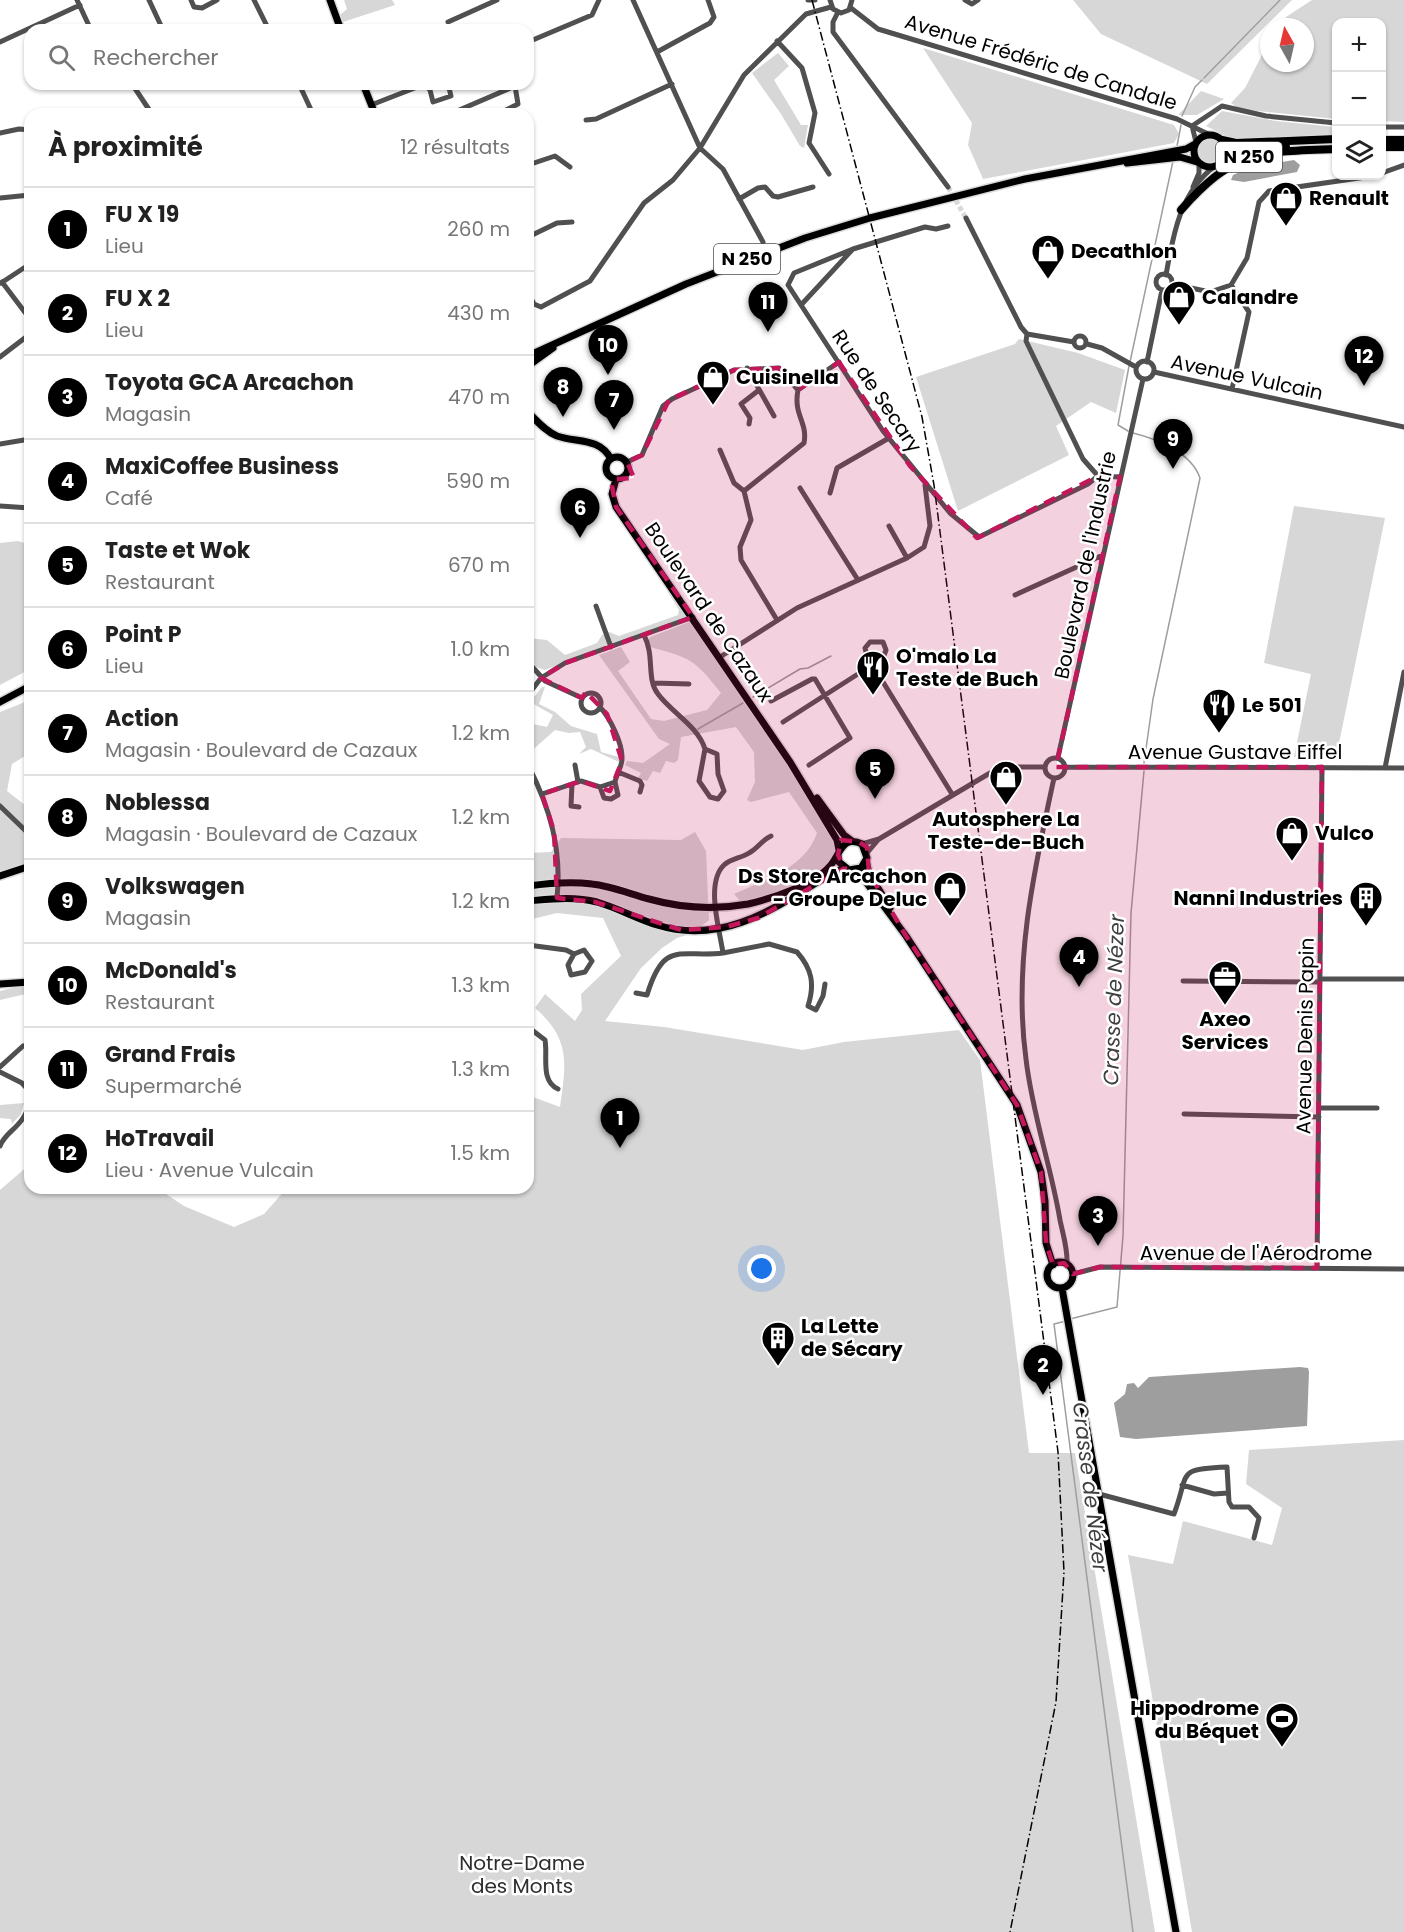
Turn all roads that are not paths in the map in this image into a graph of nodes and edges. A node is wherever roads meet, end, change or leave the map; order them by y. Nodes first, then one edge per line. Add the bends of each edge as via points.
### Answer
1 (149, 0) edge
2 (191, 0) edge
3 (216, 0) edge
4 (254, 0) edge
5 (330, 0) edge
6 (497, 0) edge
7 (599, 0) edge
8 (633, 0) edge
9 (708, 0) edge
10 (808, 0) edge
11 (815, 0) edge
12 (852, 0) edge
13 (965, 0) edge
14 (978, 0) edge
15 (79, 2) edge
16 (210, 2) edge
17 (831, 3) edge
18 (851, 8) junction
19 (838, 12) junction
20 (448, 22) dead end
21 (36, 24) edge
22 (88, 24) edge
23 (160, 24) edge
24 (266, 24) edge
25 (339, 24) edge
26 (24, 30) edge
27 (534, 39) edge
28 (777, 41) junction
29 (0, 42) edge
30 (657, 52) junction
31 (672, 84) junction
32 (136, 90) edge
33 (302, 90) edge
34 (365, 90) edge
35 (410, 90) edge
36 (430, 90) edge
37 (450, 90) edge
38 (506, 90) edge
39 (516, 90) edge
40 (371, 105) junction
41 (148, 108) edge
42 (310, 108) edge
43 (372, 108) edge
44 (464, 108) edge
45 (510, 108) edge
46 (586, 120) dead end
47 (1332, 123) edge
48 (1192, 126) junction
49 (1386, 127) edge
50 (1404, 127) edge
51 (24, 129) edge
52 (0, 134) edge
53 (1208, 135) junction
54 (1332, 139) edge
55 (1222, 140) junction
56 (1386, 140) edge
57 (1404, 140) edge
58 (1195, 143) junction
59 (1386, 147) edge
60 (1404, 147) edge
61 (700, 148) junction
62 (1332, 148) edge
63 (1332, 148) edge
64 (1226, 156) junction
65 (1198, 162) junction
66 (534, 163) edge
67 (1109, 163) junction
68 (1404, 165) edge
69 (1215, 166) junction
70 (570, 167) dead end
71 (1386, 172) edge
72 (828, 174) dead end
73 (1349, 180) edge
74 (813, 187) dead end
75 (948, 187) tunnel mouth
76 (1192, 191) junction
77 (24, 196) edge
78 (0, 198) edge
79 (739, 199) junction
80 (1181, 210) junction
81 (966, 218) tunnel mouth
82 (572, 222) dead end
83 (948, 226) dead end
84 (534, 234) edge
85 (763, 242) dead end
86 (853, 249) junction
87 (24, 268) edge
88 (1166, 275) junction
89 (1, 283) edge
90 (1172, 284) junction
91 (1231, 285) junction
92 (1162, 290) junction
93 (534, 304) edge
94 (801, 305) junction
95 (24, 312) edge
96 (1027, 334) junction
97 (24, 339) edge
98 (559, 343) junction
99 (534, 353) edge
100 (0, 357) edge
101 (534, 362) edge
102 (839, 362) junction
103 (1147, 362) junction
104 (1132, 364) junction
105 (747, 368) junction
106 (1154, 372) junction
107 (1143, 379) junction
108 (1232, 389) junction
109 (759, 390) junction
110 (798, 390) junction
111 (774, 416) dead end
112 (534, 418) edge
113 (749, 424) dead end
114 (1404, 427) edge
115 (889, 438) junction
116 (24, 440) edge
117 (0, 444) edge
118 (720, 450) dead end
119 (611, 459) junction
120 (627, 462) junction
121 (1098, 476) junction
122 (1120, 477) junction
123 (616, 479) junction
124 (925, 484) junction
125 (800, 488) dead end
126 (744, 491) junction
127 (830, 493) dead end
128 (0, 506) edge
129 (24, 508) edge
130 (889, 526) dead end
131 (1103, 555) junction
132 (908, 558) junction
133 (858, 580) junction
134 (1015, 596) dead end
135 (596, 606) dead end
136 (693, 617) junction
137 (777, 620) junction
138 (644, 635) junction
139 (611, 647) junction
140 (720, 657) junction
141 (868, 658) junction
142 (881, 660) junction
143 (872, 665) junction
144 (534, 669) edge
145 (1404, 672) edge
146 (542, 678) junction
147 (881, 680) junction
148 (653, 684) junction
149 (689, 684) dead end
150 (534, 688) edge
151 (24, 690) edge
152 (824, 695) junction
153 (582, 698) junction
154 (771, 701) dead end
155 (0, 702) edge
156 (600, 707) junction
157 (783, 722) dead end
158 (705, 748) junction
159 (1058, 758) junction
160 (790, 762) junction
161 (575, 765) dead end
162 (808, 765) dead end
163 (1045, 767) junction
164 (1066, 767) junction
165 (1322, 767) junction
166 (1385, 768) junction
167 (1404, 768) edge
168 (618, 772) junction
169 (534, 777) edge
170 (1054, 778) junction
171 (615, 782) junction
172 (575, 783) junction
173 (600, 787) junction
174 (640, 792) dead end
175 (543, 794) junction
176 (952, 794) junction
177 (0, 806) edge
178 (579, 807) dead end
179 (24, 829) edge
180 (771, 836) dead end
181 (879, 838) junction
182 (852, 841) junction
183 (862, 844) junction
184 (838, 852) junction
185 (867, 857) junction
186 (24, 868) edge
187 (845, 868) junction
188 (854, 870) junction
189 (0, 876) edge
190 (557, 882) junction
191 (534, 885) edge
192 (557, 898) junction
193 (534, 900) edge
194 (713, 908) junction
195 (719, 929) junction
196 (906, 936) junction
197 (534, 946) edge
198 (723, 953) junction
199 (574, 954) junction
200 (1404, 979) edge
201 (1183, 981) dead end
202 (1320, 981) junction
203 (24, 983) edge
204 (825, 984) dead end
205 (2, 985) edge
206 (636, 993) dead end
207 (534, 1032) edge
208 (22, 1046) dead end
209 (0, 1067) edge
210 (0, 1072) edge
211 (24, 1085) edge
212 (558, 1089) dead end
213 (1319, 1108) junction
214 (1377, 1108) dead end
215 (1184, 1114) dead end
216 (1319, 1117) junction
217 (24, 1119) edge
218 (1, 1143) edge
219 (1067, 1264) junction
220 (1053, 1265) junction
221 (1317, 1268) junction
222 (1404, 1269) edge
223 (1073, 1274) junction
224 (1062, 1288) junction
225 (1182, 1485) junction
226 (1228, 1493) junction
227 (1098, 1494) junction
228 (1254, 1538) dead end
229 (1176, 1932) edge

1 - 23 street
2 - 16 street via 194,6 202,8
3 - 16 street
4 - 24 street
5 - 25 main road
6 - 20 street
7 - 27 street via 592,15
8 - 30 street
9 - 30 street via 714,17 710,23
10 - 11 street
12 - 18 street
13 - 14 street via 972,4
15 - 21 street
15 - 22 street
17 - 19 street
17 - 28 street via 806,14
18 - 19 street
18 - 48 street, Avenue Frédéric de Candale via 878,29
19 - 75 street via 833,32
26 - 29 street
28 - 61 street via 744,75
28 - 72 street via 802,68 815,113 809,143
30 - 31 street
31 - 46 street
31 - 61 street
32 - 41 street
33 - 42 street
34 - 40 main road
35 - 40 street
36 - 37 street via 433,102 451,96
38 - 44 street
39 - 45 street via 518,104
40 - 43 main road
47 - 48 street via 1266,116 1222,106
48 - 53 street, Avenue Frédéric de Candale
48 - 58 street, Avenue Frédéric de Candale
49 - 50 street
51 - 52 street
53 - 55 main road, N 250
53 - 58 main road, N 250
54 - 55 highway, N 250 via 1236,143
55 - 64 main road, N 250
56 - 57 highway
58 - 65 main road, N 250 via 1193,153
58 - 67 main road, N 250 via 1186,149
59 - 60 highway
61 - 79 street via 723,169
61 - 93 street via 673,180 644,203 588,283 541,307
62 - 64 highway, N 250 via 1249,149
63 - 80 highway, N 250 via 1242,160 1215,175
64 - 69 main road, N 250
65 - 67 main road, N 250 via 1180,157
65 - 69 main road, N 250
65 - 76 street via 1199,172
66 - 70 street via 555,156
67 - 98 main road, N 250 via 962,193 805,238 686,284
68 - 71 street
69 - 76 street
73 - 91 street via 1265,194 1259,201 1247,258
74 - 79 street via 778,197 765,187 758,188
76 - 80 street
77 - 78 street
79 - 85 street
80 - 88 street
81 - 96 street
82 - 84 street via 556,223
83 - 86 street, Rue de Secary via 925,227
86 - 94 street
86 - 94 street, Rue de Secary via 794,273 788,285
87 - 89 street
88 - 90 street
88 - 92 street via 1156,281
89 - 95 street
90 - 91 street via 1210,292
90 - 92 street
91 - 108 street via 1249,312
92 - 103 street
94 - 102 street, Rue de Secary
96 - 104 street via 1074,342 1078,349 1087,344 1102,348
96 - 121 street via 1026,341 1078,449
97 - 100 street
98 - 99 main road, N 250
98 - 101 main road, N 250
102 - 110 street
102 - 115 street, Rue de Secary
103 - 104 street
103 - 106 street
104 - 107 street
105 - 109 street
105 - 110 street via 779,368
105 - 120 street via 734,369 669,400 642,455
106 - 107 street
106 - 108 street, Avenue Vulcain
107 - 122 street, Boulevard de l'Industrie
108 - 114 street, Avenue Vulcain
109 - 111 street
109 - 113 street via 741,404 750,418
110 - 126 street via 796,412 805,428 804,443
112 - 119 main road via 548,431 597,444
115 - 124 street, Rue de Secary
115 - 127 street via 837,468
116 - 117 street
118 - 126 street via 734,483
119 - 120 main road via 620,457
119 - 123 main road via 607,472
120 - 123 main road via 627,473
121 - 122 street
121 - 124 street, Rue de Secary via 979,537 950,513
122 - 131 street, Boulevard de l'Industrie
123 - 136 main road, Boulevard de Cazaux via 612,486 613,501
124 - 132 street via 928,538 924,547
125 - 133 street
126 - 137 street via 751,520 740,547 741,560
128 - 129 street
130 - 132 street
131 - 134 street
131 - 159 street, Boulevard de l'Industrie
132 - 133 street
133 - 137 street
135 - 139 street
136 - 138 street
136 - 140 main road, Boulevard de Cazaux
137 - 140 street
138 - 139 street
138 - 148 street via 652,652
139 - 146 street via 565,663
140 - 160 main road, Boulevard de Cazaux
141 - 142 street
141 - 142 street via 866,646 877,640 886,647
141 - 143 street
142 - 147 street
143 - 147 street
143 - 152 street
144 - 146 street
145 - 166 street
146 - 150 street
146 - 153 street
147 - 176 street
148 - 149 street
148 - 158 street via 700,737
151 - 155 main road
152 - 154 street via 812,679
152 - 157 street
152 - 162 street via 850,738
153 - 156 street via 594,693 601,700
153 - 156 street via 585,711 591,713
156 - 168 street via 607,714 621,752
158 - 158 street via 718,756 724,791 718,799 710,797 699,781
159 - 163 street via 1048,760
159 - 164 street
160 - 182 main road, Boulevard de Cazaux
160 - 184 main road, Boulevard de Cazaux via 837,840
161 - 172 street
163 - 170 street
163 - 176 street via 990,773
164 - 165 street, Avenue Gustave Eiffel
164 - 170 street via 1063,775
165 - 166 street, Avenue Gustave Eiffel
165 - 202 street, Avenue Denis Papin
166 - 167 street, Avenue Gustave Eiffel
168 - 171 street
168 - 174 street via 640,781
169 - 175 street
170 - 219 street via 1031,887 1023,1003 1025,1058 1051,1168
171 - 173 street
171 - 173 street via 618,795 611,800 604,798
172 - 173 street
172 - 175 street
172 - 178 street via 571,806
175 - 190 street via 554,831
176 - 181 street
177 - 179 street
180 - 194 street via 721,868
181 - 183 street
181 - 185 street
182 - 183 main road
182 - 184 main road via 844,843
183 - 185 main road
184 - 187 main road via 839,862
184 - 194 main road via 830,867 785,892 751,903
185 - 188 main road via 861,868
185 - 196 main road via 869,873
186 - 189 main road
187 - 188 main road
187 - 195 main road via 758,918
188 - 196 main road
190 - 191 main road
190 - 192 street
190 - 194 main road via 593,884 669,904
192 - 193 main road
192 - 195 main road via 595,902 659,926
194 - 195 street
195 - 198 street
196 - 220 main road via 996,1070 1024,1120 1041,1172 1046,1249
197 - 199 street
198 - 204 street via 769,944 797,952 813,982 808,1006 816,1010
198 - 206 street via 671,956 655,972 647,995
199 - 199 street via 584,950 592,961 585,972 571,975 568,965
200 - 202 street
201 - 202 street
202 - 213 street, Avenue Denis Papin
203 - 205 main road
207 - 212 street via 545,1040 548,1078
208 - 209 street
210 - 211 street
213 - 214 street
213 - 216 street, Avenue Denis Papin
215 - 216 street
216 - 221 street, Avenue Denis Papin
217 - 218 street
219 - 220 main road
219 - 223 main road
220 - 224 main road via 1048,1280 1054,1287
221 - 222 street, Avenue de l'Aérodrome
221 - 223 street, Avenue de l'Aérodrome via 1094,1267
223 - 224 main road
224 - 227 main road
225 - 226 street via 1214,1494
225 - 226 street via 1191,1469 1227,1467
225 - 227 street via 1174,1514
226 - 228 street via 1232,1507 1249,1507 1256,1512 1259,1518
227 - 229 main road

